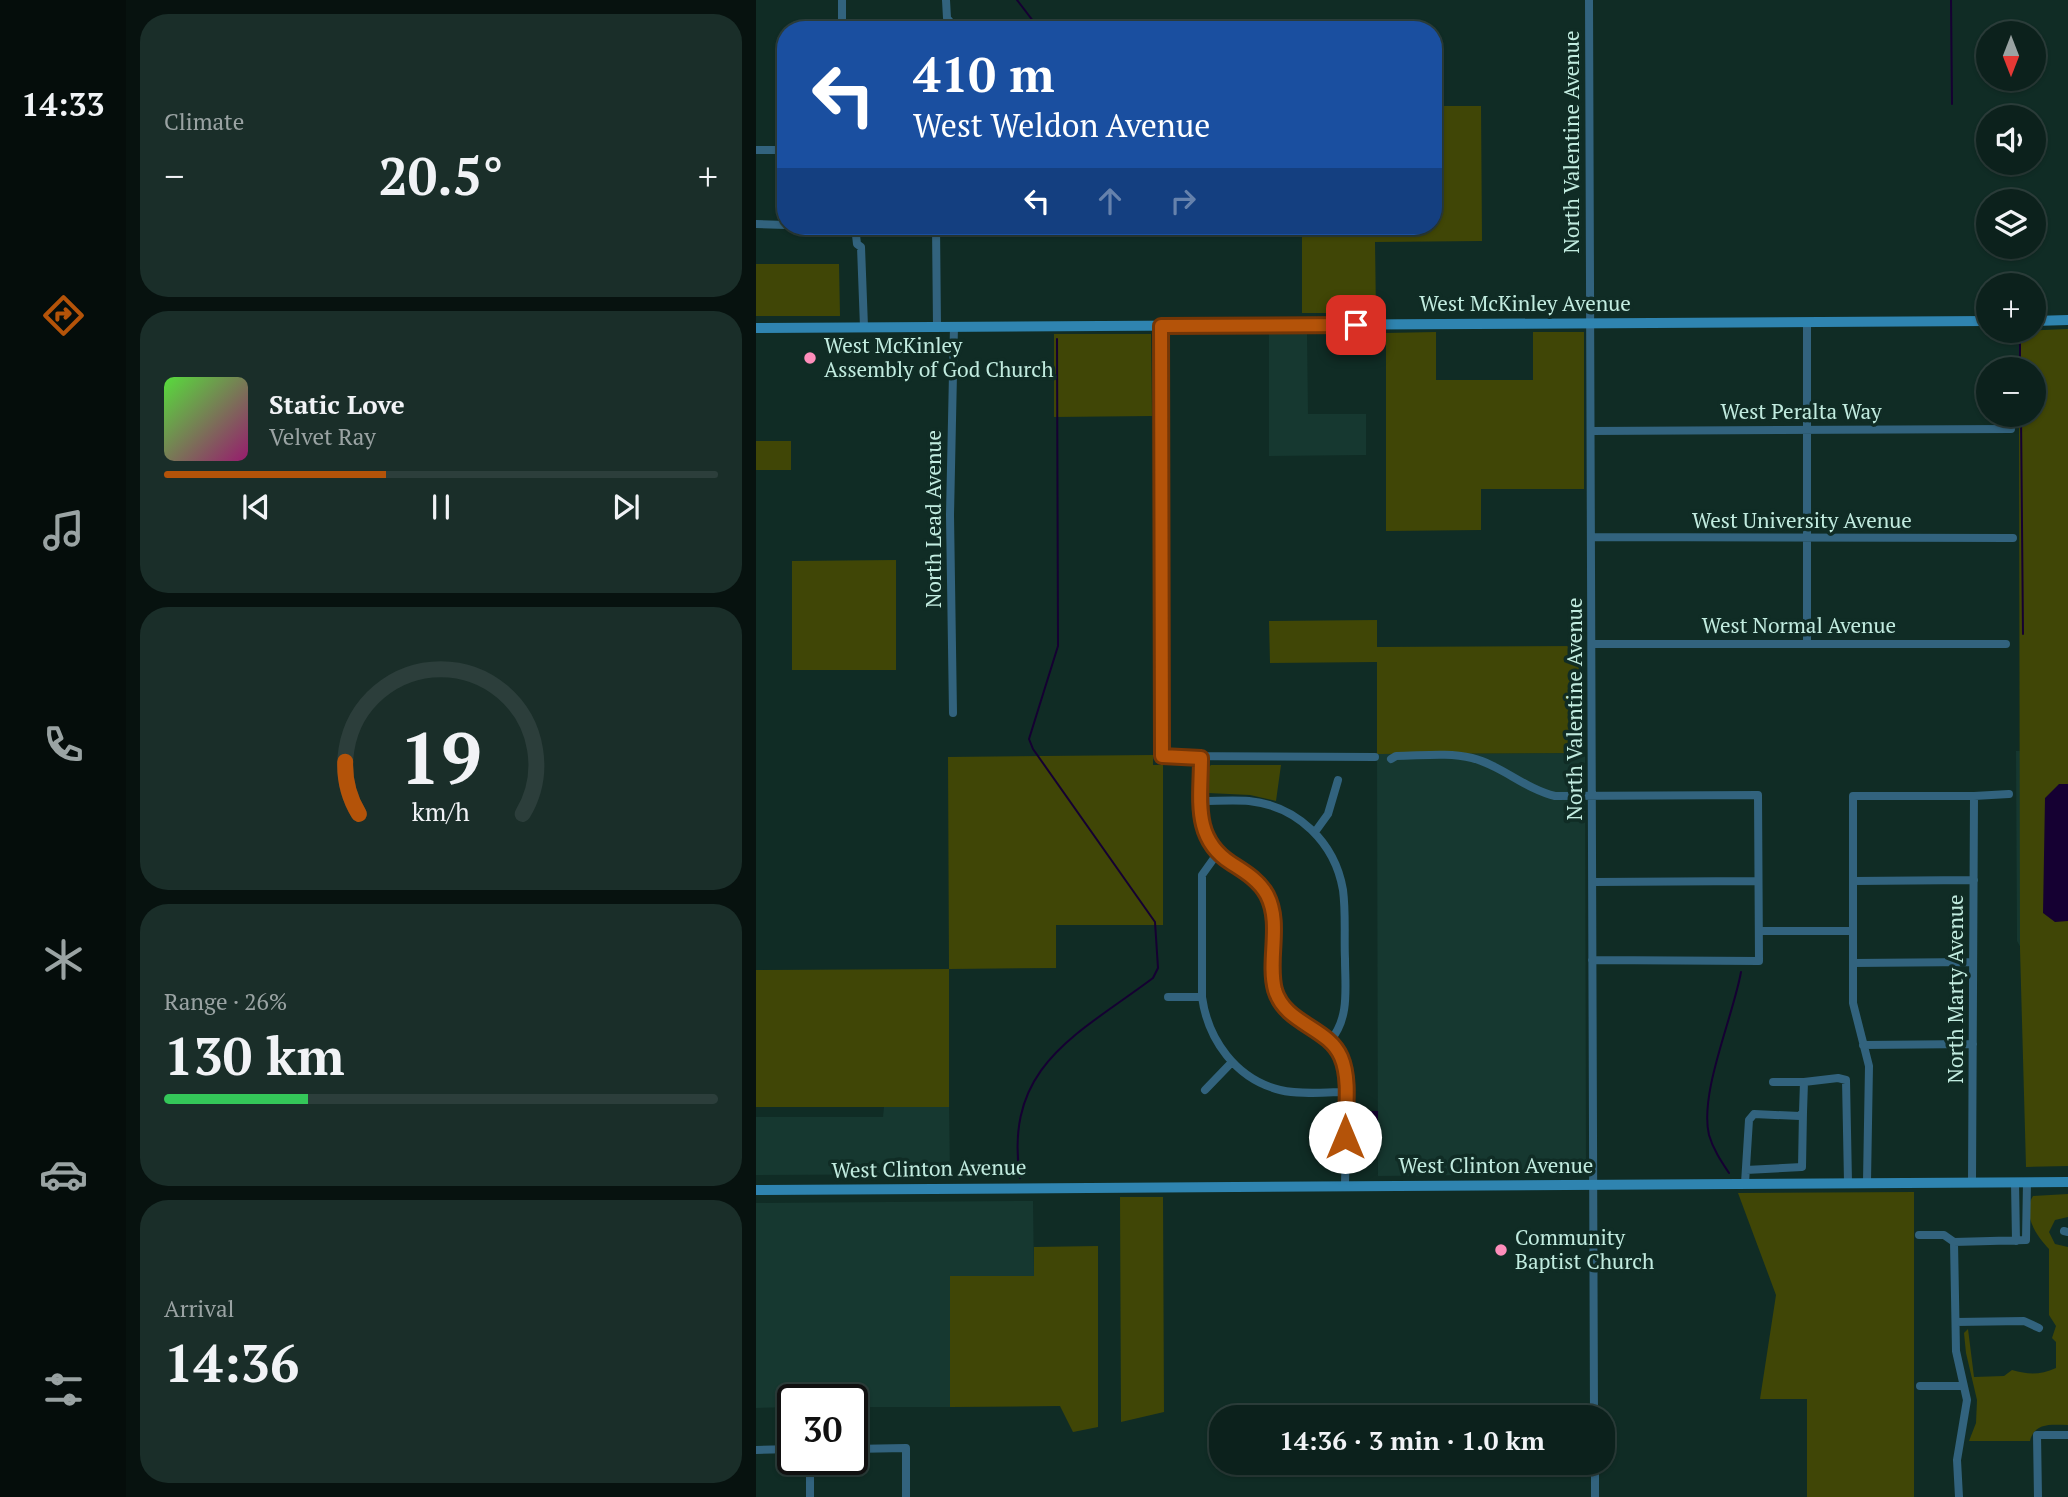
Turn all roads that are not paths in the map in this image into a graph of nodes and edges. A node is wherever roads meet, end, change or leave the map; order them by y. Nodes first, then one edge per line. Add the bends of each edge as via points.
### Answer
1 (842, 0) edge
2 (946, 0) edge
3 (1589, 0) edge
4 (842, 21) edge
5 (950, 21) edge
6 (756, 150) edge
7 (777, 150) edge
8 (756, 224) edge
9 (777, 225) edge
10 (857, 235) edge
11 (936, 235) edge
12 (2068, 320) edge
13 (1976, 321) edge
14 (2046, 321) edge
15 (1807, 322) junction
16 (1591, 323) junction
17 (937, 326) junction
18 (954, 326) junction
19 (1161, 326) junction
20 (864, 327) junction
21 (756, 328) edge
22 (1806, 429) junction
23 (2011, 429) dead end
24 (1591, 431) junction
25 (1591, 537) junction
26 (2013, 538) dead end
27 (1806, 539) junction
28 (1592, 644) junction
29 (1807, 644) junction
30 (2006, 644) dead end
31 (953, 713) dead end
32 (1375, 757) dead end
33 (1201, 758) junction
34 (1391, 759) dead end
35 (1338, 780) dead end
36 (2008, 794) dead end
37 (1593, 796) junction
38 (1974, 796) junction
39 (1201, 801) junction
40 (1315, 832) junction
41 (1217, 853) junction
42 (1974, 880) junction
43 (1758, 881) junction
44 (1853, 881) junction
45 (1593, 882) junction
46 (1759, 931) junction
47 (1853, 931) junction
48 (1592, 960) junction
49 (1973, 962) junction
50 (1853, 963) junction
51 (1168, 997) dead end
52 (1202, 997) junction
53 (1331, 1041) junction
54 (1973, 1044) junction
55 (1863, 1045) junction
56 (1232, 1062) junction
57 (1773, 1082) dead end
58 (1804, 1082) junction
59 (1205, 1090) dead end
60 (1345, 1092) junction
61 (1803, 1112) junction
62 (1746, 1170) junction
63 (1867, 1181) junction
64 (1972, 1181) junction
65 (1848, 1182) junction
66 (2021, 1182) junction
67 (2068, 1182) edge
68 (1745, 1183) junction
69 (1594, 1185) junction
70 (1345, 1186) junction
71 (756, 1190) edge
72 (1919, 1235) dead end
73 (2016, 1241) junction
74 (1954, 1242) junction
75 (1956, 1322) junction
76 (2039, 1328) dead end
77 (1920, 1387) dead end
78 (1962, 1387) junction
79 (1594, 1405) edge
80 (2068, 1435) edge
81 (777, 1449) edge
82 (868, 1449) edge
83 (756, 1450) edge
84 (810, 1475) edge
85 (1594, 1475) edge
86 (810, 1497) edge
87 (906, 1497) edge
88 (1595, 1497) edge
89 (1959, 1497) edge
90 (2038, 1497) edge

1 - 4 street
2 - 5 street
3 - 16 street, North Valentine Avenue
6 - 7 street
8 - 9 street
10 - 20 street
11 - 17 street
12 - 14 main road
13 - 15 main road, West McKinley Avenue
15 - 16 main road, West McKinley Avenue
15 - 22 street
16 - 19 main road, West McKinley Avenue
16 - 24 street, North Valentine Avenue
17 - 18 main road, West McKinley Avenue
17 - 20 main road, West McKinley Avenue
18 - 19 main road, West McKinley Avenue
18 - 31 street, North Lead Avenue via 950,515
19 - 33 street via 1163,757
20 - 21 main road, West McKinley Avenue
22 - 23 street, West Peralta Way
22 - 24 street, West Peralta Way
22 - 27 street
24 - 25 street, North Valentine Avenue
25 - 27 street, West University Avenue
25 - 28 street, North Valentine Avenue
26 - 27 street, West University Avenue
27 - 29 street
28 - 29 street, West Normal Avenue
28 - 37 street, North Valentine Avenue
29 - 30 street, West Normal Avenue
32 - 33 street
33 - 39 street
34 - 37 street via 1473,758 1537,792
35 - 40 street via 1328,814
36 - 38 street
37 - 43 street via 1758,795
37 - 45 street, North Valentine Avenue
38 - 42 street, North Marty Avenue
38 - 44 street via 1853,796
39 - 40 street via 1263,803
39 - 41 street via 1203,831
40 - 53 street via 1337,867 1344,904 1345,1009
41 - 52 street via 1202,875
41 - 53 street via 1256,881 1267,896 1273,922 1273,979 1281,1003
42 - 44 street
42 - 49 street, North Marty Avenue
43 - 45 street
43 - 46 street
44 - 47 street
45 - 48 street, North Valentine Avenue
46 - 47 street
46 - 48 street via 1759,961
47 - 50 street
48 - 69 street, North Valentine Avenue
49 - 50 street
49 - 54 street, North Marty Avenue
50 - 55 street via 1853,1003
51 - 52 street
52 - 56 street via 1212,1034
53 - 60 street via 1344,1067
54 - 55 street
54 - 64 street, North Marty Avenue
55 - 63 street via 1869,1066
56 - 59 street
56 - 60 street via 1257,1081 1279,1090
57 - 58 street
58 - 61 street
58 - 65 street via 1846,1080
60 - 70 street
61 - 62 street via 1800,1116 1754,1114 1749,1120
61 - 62 street via 1802,1167
62 - 68 street
63 - 64 main road, West Clinton Avenue
63 - 65 main road, West Clinton Avenue
64 - 66 main road, West Clinton Avenue
65 - 68 main road, West Clinton Avenue
66 - 67 main road, West Clinton Avenue
66 - 73 street
66 - 73 street via 2026,1240
68 - 69 main road, West Clinton Avenue
69 - 70 main road, West Clinton Avenue
69 - 79 street, North Valentine Avenue
70 - 71 main road, West Clinton Avenue
72 - 74 street via 1944,1235
73 - 74 street
74 - 75 street
75 - 76 street via 2024,1321
75 - 78 street
77 - 78 street
78 - 89 street via 1966,1400 1957,1460
80 - 90 street via 2037,1435
81 - 83 street
82 - 87 street via 906,1448
84 - 86 street
85 - 88 street

